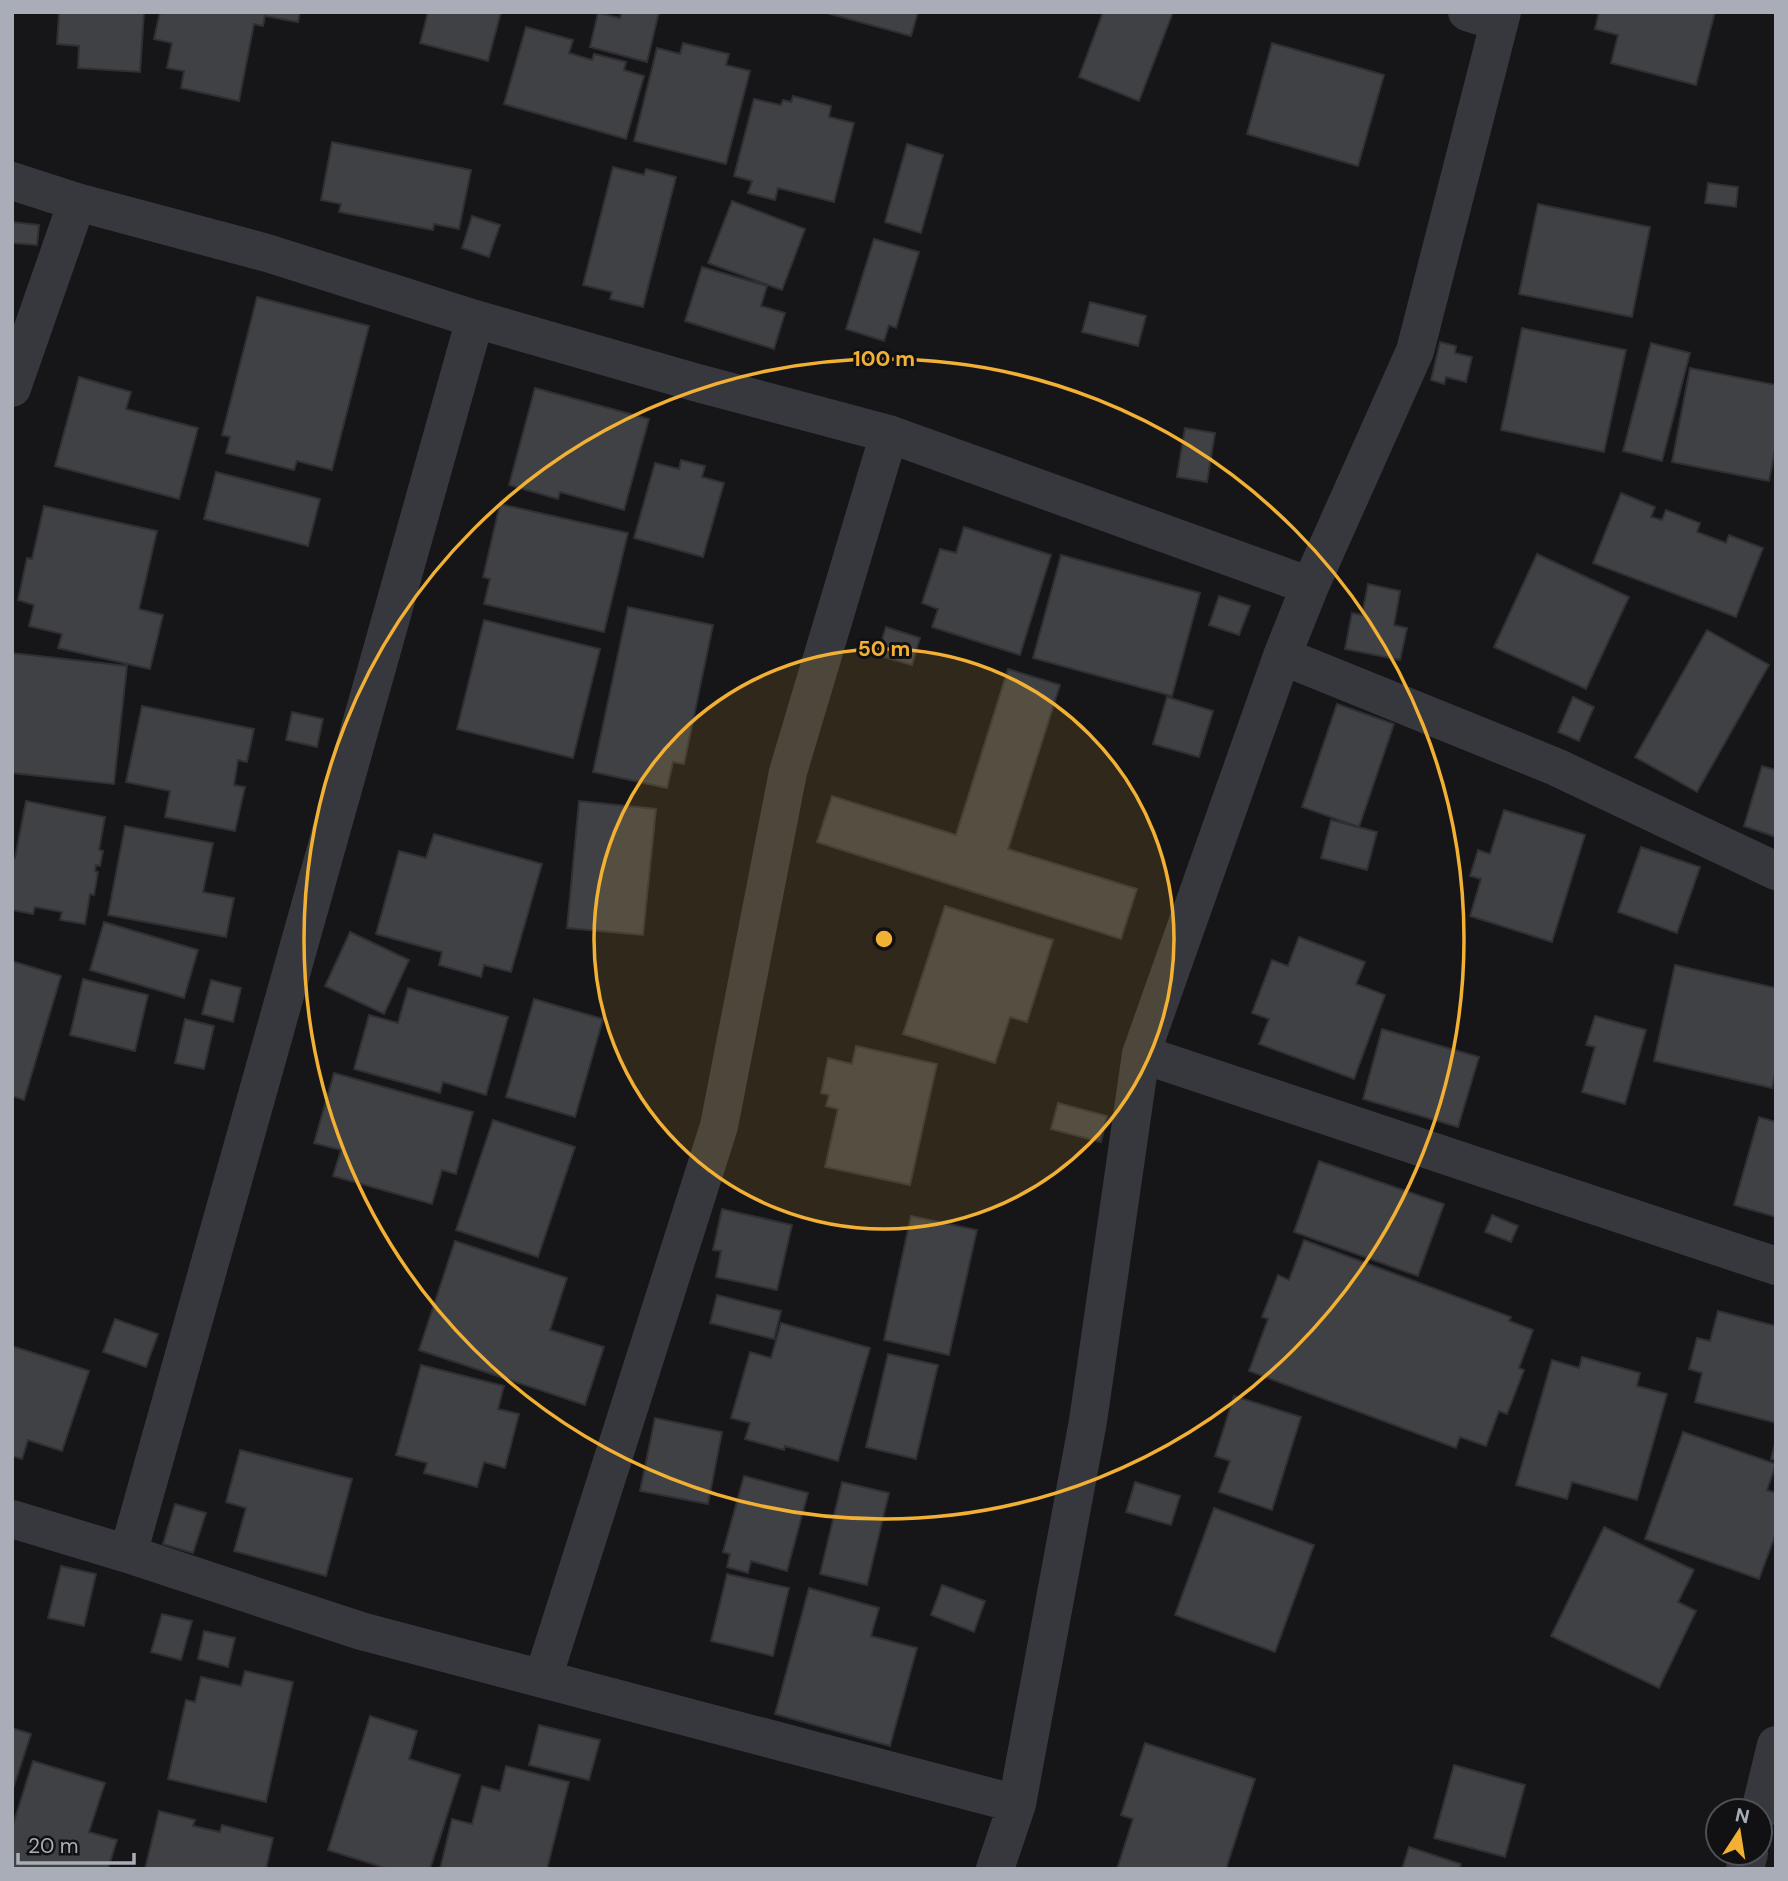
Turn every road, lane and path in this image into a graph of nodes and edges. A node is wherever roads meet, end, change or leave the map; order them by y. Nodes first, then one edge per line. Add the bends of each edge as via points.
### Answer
1 (1489, 16) edge
2 (12, 181) edge
3 (77, 202) junction
4 (475, 319) junction
5 (12, 388) edge
6 (889, 434) junction
7 (1310, 586) junction
8 (1282, 656) junction
9 (1776, 871) edge
10 (1141, 1054) junction
11 (1776, 1266) edge
12 (12, 1519) edge
13 (128, 1554) junction
14 (543, 1678) junction
15 (1776, 1745) edge
16 (1763, 1797) edge
17 (1017, 1804) junction
18 (995, 1869) edge

1 - 7 street via 1415,351
2 - 3 street
3 - 4 street via 267,253
3 - 5 street
4 - 6 street
4 - 13 street
6 - 7 street
6 - 14 street via 788,772 719,1126
7 - 8 street
8 - 9 street via 1556,767
8 - 10 street
10 - 11 street
10 - 17 street via 1088,1421
12 - 13 street
13 - 14 street via 361,1631
14 - 17 street
15 - 16 street
17 - 18 street

